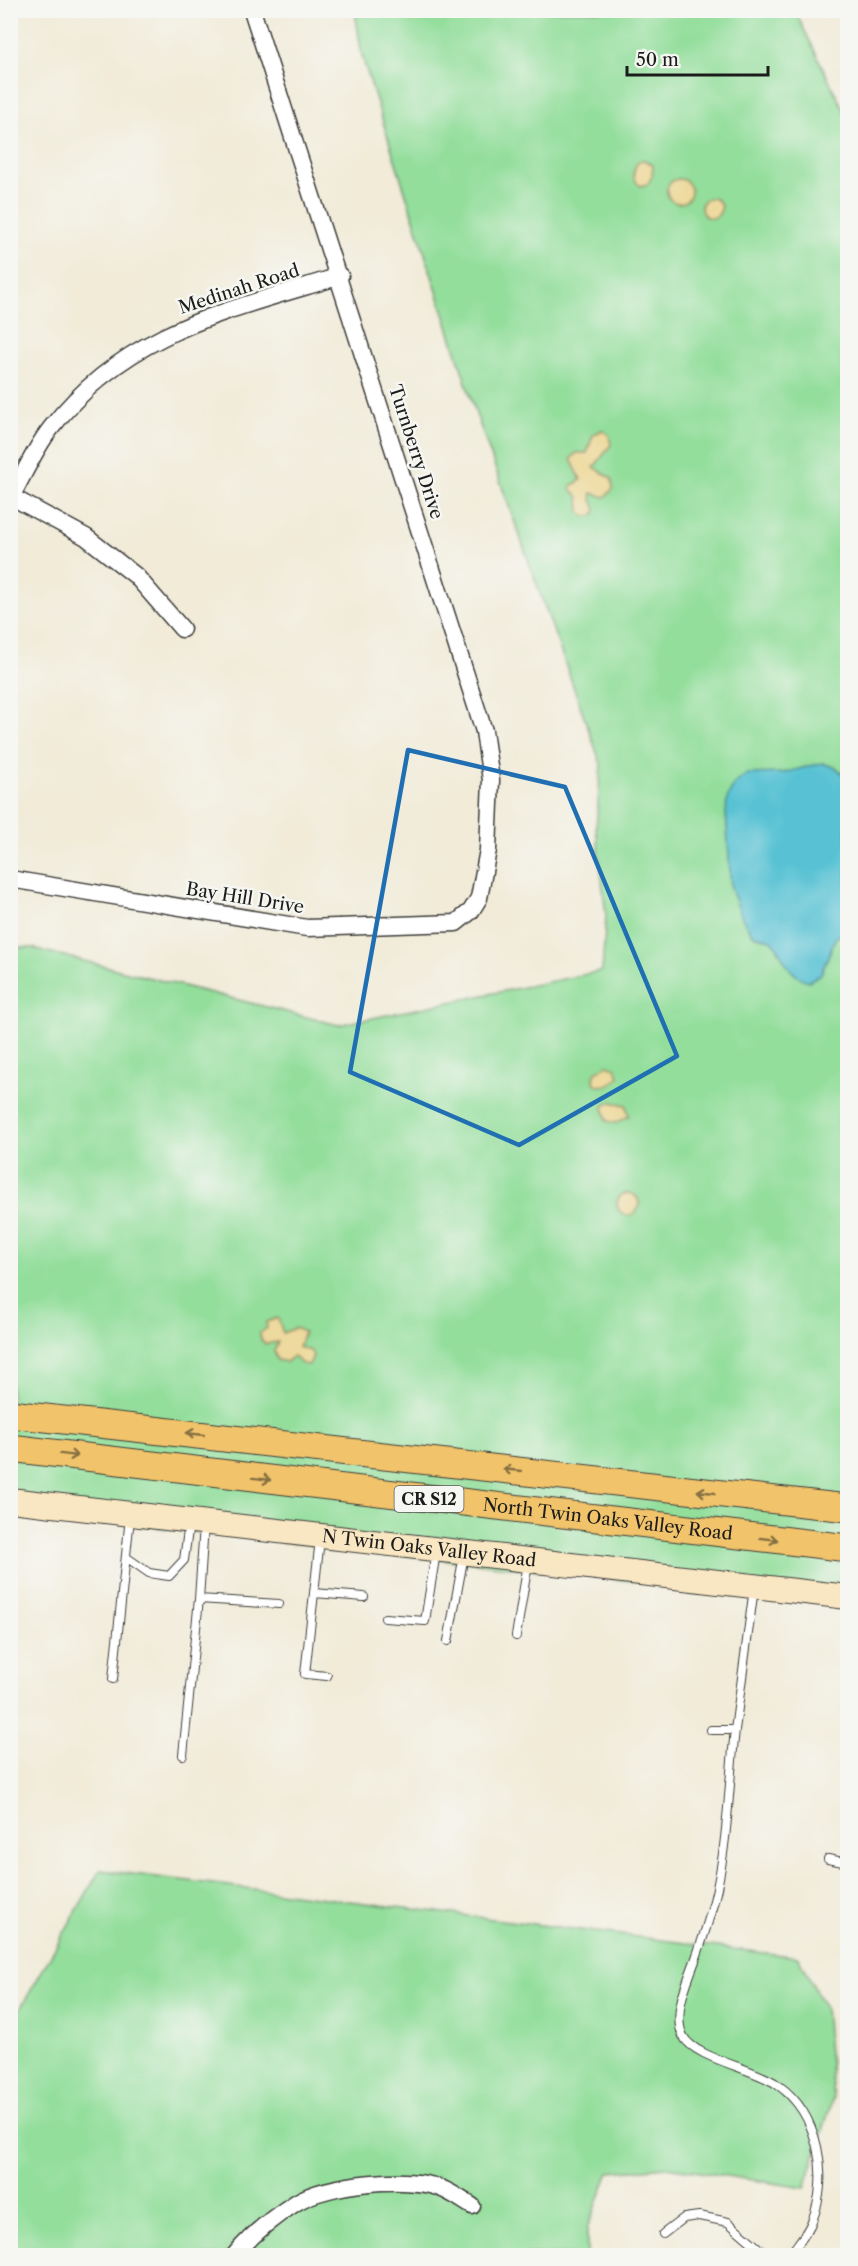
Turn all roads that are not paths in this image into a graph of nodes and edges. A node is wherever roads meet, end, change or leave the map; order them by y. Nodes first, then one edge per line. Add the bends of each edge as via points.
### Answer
1 (252, 10) edge
2 (340, 276) junction
3 (11, 497) edge
4 (182, 629) dead end
5 (10, 879) edge
6 (471, 911) joint
7 (10, 1414) edge
8 (10, 1448) edge
9 (10, 1500) edge
10 (848, 1508) edge
11 (130, 1513) junction
12 (197, 1521) junction
13 (321, 1535) junction
14 (848, 1548) edge
15 (436, 1549) junction
16 (465, 1552) junction
17 (126, 1557) junction
18 (529, 1559) junction
19 (754, 1588) junction
20 (314, 1593) junction
21 (364, 1597) dead end
22 (848, 1597) edge
23 (199, 1599) junction
24 (279, 1604) dead end
25 (385, 1617) dead end
26 (516, 1636) dead end
27 (448, 1641) dead end
28 (327, 1676) dead end
29 (113, 1679) dead end
30 (711, 1730) dead end
31 (735, 1730) junction
32 (183, 1755) dead end
33 (828, 1859) dead end
34 (848, 1863) edge
35 (472, 2206) dead end
36 (663, 2235) dead end
37 (234, 2256) edge

1 - 2 street, Turnberry Drive
2 - 3 street, Medinah Road via 191,323 131,353 96,379 50,429
2 - 6 street, Turnberry Drive via 484,731 491,780 488,850 479,898
3 - 4 street via 86,537 136,576
5 - 6 street, Bay Hill Drive via 307,928 456,923
10 -> 7 main road, North Twin Oaks Valley Road / CR S12
8 -> 14 main road, North Twin Oaks Valley Road / CR S12
9 - 11 street, N Twin Oaks Valley Road
11 - 12 street, N Twin Oaks Valley Road
11 - 17 lane
12 - 13 street, N Twin Oaks Valley Road
12 - 17 lane via 184,1560 169,1575 149,1573
12 - 23 lane
13 - 15 street, N Twin Oaks Valley Road
13 - 20 lane
15 - 16 street, N Twin Oaks Valley Road
15 - 25 lane via 425,1621
16 - 18 street, N Twin Oaks Valley Road
16 - 27 lane
17 - 29 lane
18 - 19 street, N Twin Oaks Valley Road
18 - 26 lane
19 - 22 street, N Twin Oaks Valley Road
19 - 31 lane
20 - 21 lane
20 - 28 lane via 305,1674
23 - 24 lane
23 - 32 lane
30 - 31 lane
31 - 36 lane via 717,1890 678,2022 695,2051 778,2084 798,2103 816,2138 819,2184 813,2220 792,2252 776,2255 762,2251 728,2222 699,2216 684,2218
33 - 34 lane
35 - 37 street via 440,2187 402,2181 347,2186 298,2201 252,2234

